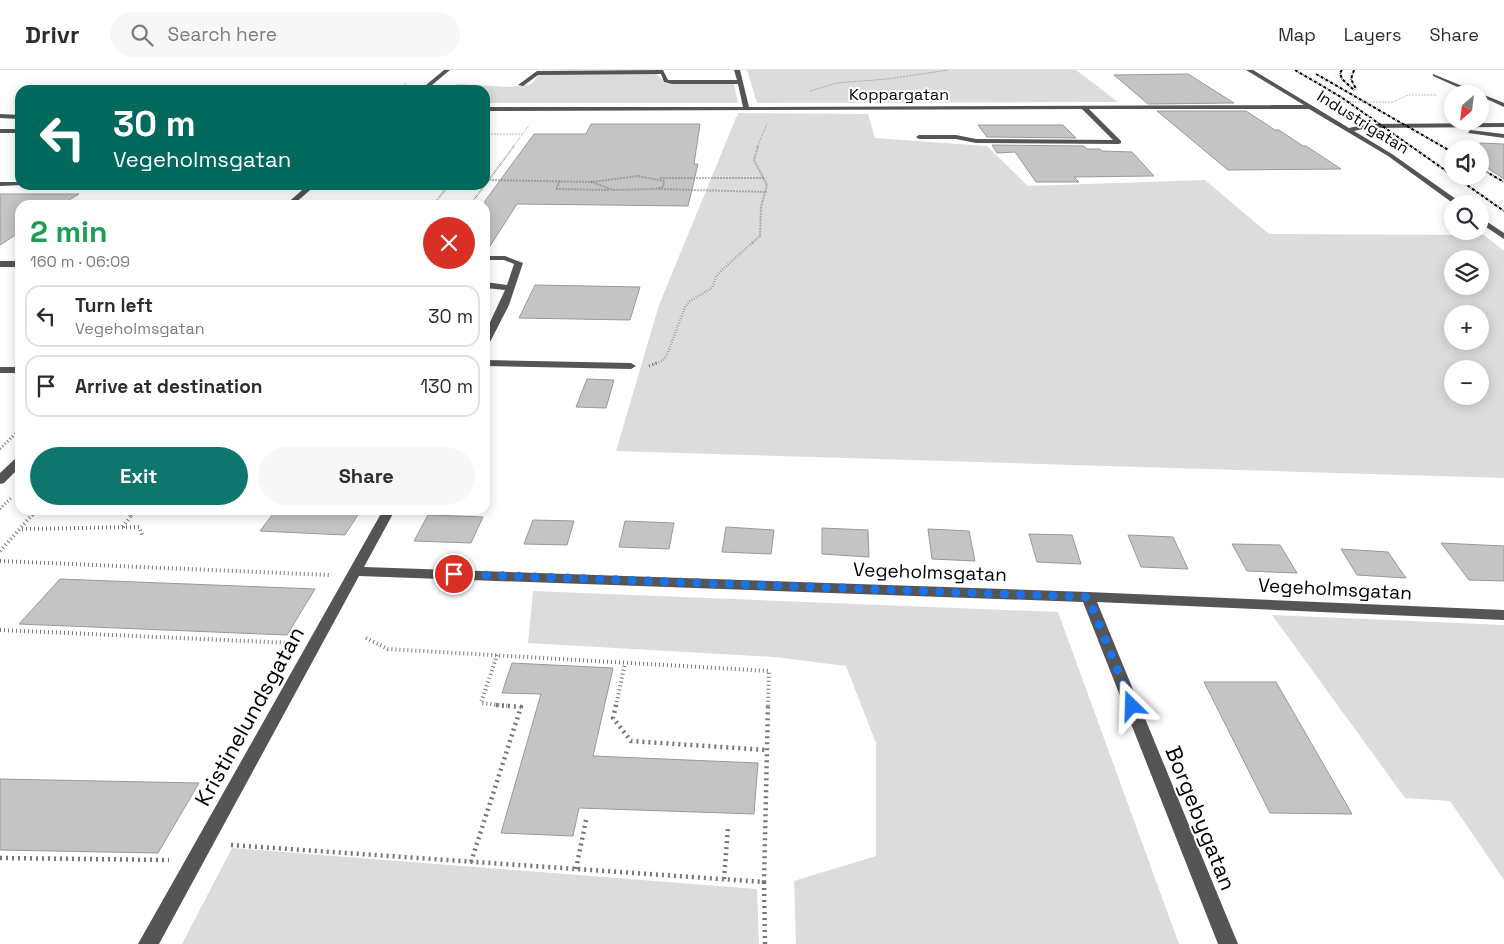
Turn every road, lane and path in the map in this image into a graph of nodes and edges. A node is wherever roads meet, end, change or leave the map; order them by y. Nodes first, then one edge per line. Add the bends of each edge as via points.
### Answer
1 (447, 70) edge
2 (737, 70) edge
3 (949, 70) edge
4 (1249, 70) edge
5 (1435, 75) dead end
6 (409, 82) dead end
7 (740, 82) junction
8 (404, 85) edge
9 (429, 85) edge
10 (521, 85) dead end
11 (1458, 85) edge
12 (1444, 95) dead end
13 (1489, 98) edge
14 (1333, 102) dead end
15 (1504, 105) edge
16 (1313, 107) junction
17 (746, 108) junction
18 (778, 108) junction
19 (1084, 108) junction
20 (490, 109) edge
21 (0, 116) edge
22 (15, 116) edge
23 (529, 125) dead end
24 (1504, 125) edge
25 (1348, 130) junction
26 (0, 131) edge
27 (15, 131) edge
28 (490, 134) edge
29 (522, 134) junction
30 (1504, 135) edge
31 (919, 137) dead end
32 (657, 178) junction
33 (765, 178) junction
34 (490, 179) edge
35 (490, 180) edge
36 (560, 181) junction
37 (592, 182) junction
38 (0, 184) edge
39 (15, 184) edge
40 (655, 189) junction
41 (306, 190) edge
42 (445, 190) edge
43 (481, 190) edge
44 (613, 190) junction
45 (767, 192) junction
46 (1447, 195) edge
47 (295, 200) edge
48 (437, 200) edge
49 (474, 200) edge
50 (1489, 226) edge
51 (1504, 237) edge
52 (490, 258) edge
53 (0, 264) edge
54 (15, 264) edge
55 (490, 286) edge
56 (509, 288) junction
57 (490, 332) edge
58 (490, 363) edge
59 (631, 366) joint
60 (0, 370) edge
61 (15, 370) edge
62 (15, 434) edge
63 (0, 449) edge
64 (15, 465) edge
65 (0, 480) edge
66 (32, 515) edge
67 (131, 515) edge
68 (386, 515) edge
69 (122, 527) junction
70 (22, 530) dead end
71 (143, 537) dead end
72 (0, 551) edge
73 (0, 561) edge
74 (354, 574) junction
75 (1088, 597) junction
76 (1504, 615) edge
77 (0, 630) edge
78 (366, 638) dead end
79 (314, 644) junction
80 (497, 655) junction
81 (625, 663) junction
82 (767, 750) junction
83 (586, 820) dead end
84 (728, 828) dead end
85 (204, 843) junction
86 (0, 858) edge
87 (195, 860) junction
88 (471, 862) junction
89 (576, 869) junction
90 (724, 879) junction
91 (764, 882) junction
92 (148, 944) edge
93 (765, 944) edge
94 (1228, 944) edge

1 - 9 street
2 - 7 street
3 - 18 path via 826,85
4 - 16 street, Industrigatan
5 - 11 street
6 - 8 path
7 - 10 street via 672,82 666,81 662,72 650,71 537,73
7 - 17 street
12 - 14 path via 1408,95 1394,102
13 - 15 street
16 - 19 street, Koppargatan
16 - 25 street, Industrigatan
17 - 18 street, Koppargatan
17 - 20 street, Koppargatan
18 - 19 street, Koppargatan
18 - 33 path via 760,138 754,158
19 - 31 street via 1119,142 976,141 956,137
21 - 22 street
23 - 29 path
24 - 25 street via 1374,126
25 - 30 street
25 - 46 street, Industrigatan
26 - 27 street
28 - 29 path
29 - 34 path
32 - 33 path
32 - 37 path via 615,178
32 - 40 path via 664,181 663,187
33 - 45 path
35 - 36 path
36 - 37 path
36 - 44 path via 556,189
37 - 44 path
38 - 39 street
40 - 44 path
40 - 45 path
41 - 47 street
42 - 48 path
43 - 49 path
45 - 59 path via 761,207 759,238 722,270 712,288 685,307 662,361 654,365
50 - 51 street
52 - 56 street via 505,258 519,263
53 - 54 street
55 - 56 street
56 - 57 street
58 - 59 street
60 - 61 street
62 - 63 path
64 - 65 street
66 - 72 path
67 - 69 path
68 - 74 street, Kristinelundsgatan
69 - 70 path
69 - 71 path via 139,527
73 - 74 path
74 - 75 street, Vegeholmsgatan
74 - 79 street, Kristinelundsgatan
75 - 76 street, Vegeholmsgatan
75 - 94 street, Borgebygatan
77 - 79 path
78 - 80 path via 388,649
79 - 85 street, Kristinelundsgatan
80 - 81 path
80 - 88 path via 481,703 521,707
81 - 82 path via 613,718 631,741
81 - 82 path via 769,671
82 - 91 path
83 - 89 path
84 - 90 path
85 - 87 street, Kristinelundsgatan
85 - 88 path
86 - 87 path
87 - 92 street, Kristinelundsgatan
88 - 89 path
89 - 90 path
90 - 91 path
91 - 93 path

